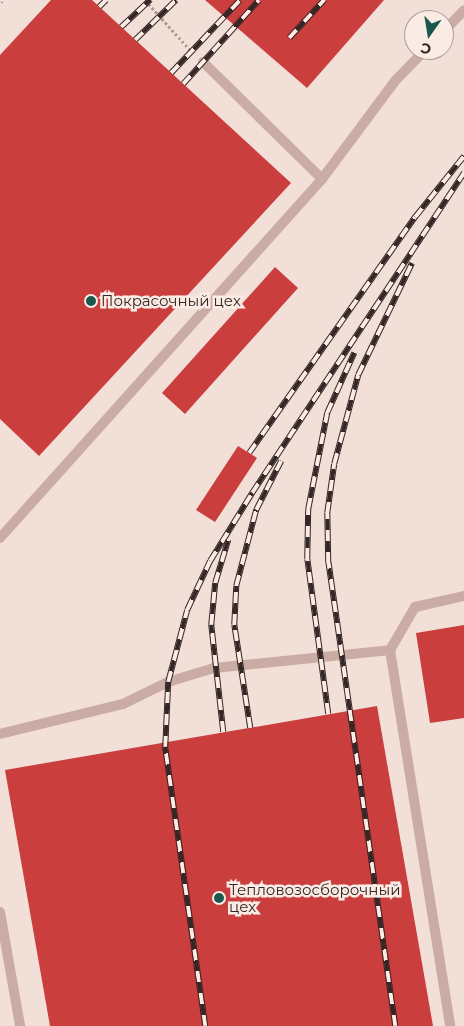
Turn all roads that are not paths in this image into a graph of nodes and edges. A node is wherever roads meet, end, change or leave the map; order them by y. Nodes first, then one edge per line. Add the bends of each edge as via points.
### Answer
1 (464, 10) edge
2 (454, 20) edge
3 (415, 60) edge
4 (203, 62) road end
5 (322, 179) junction
6 (0, 538) edge
7 (464, 596) edge
8 (390, 650) junction
9 (0, 734) edge
10 (0, 912) edge
11 (20, 1026) edge
12 (450, 1026) edge

1 - 2 lane
3 - 5 lane via 394,81
4 - 5 lane
5 - 6 lane
7 - 8 lane via 415,607
8 - 9 lane via 214,668 168,682 123,704
8 - 12 lane
10 - 11 lane

